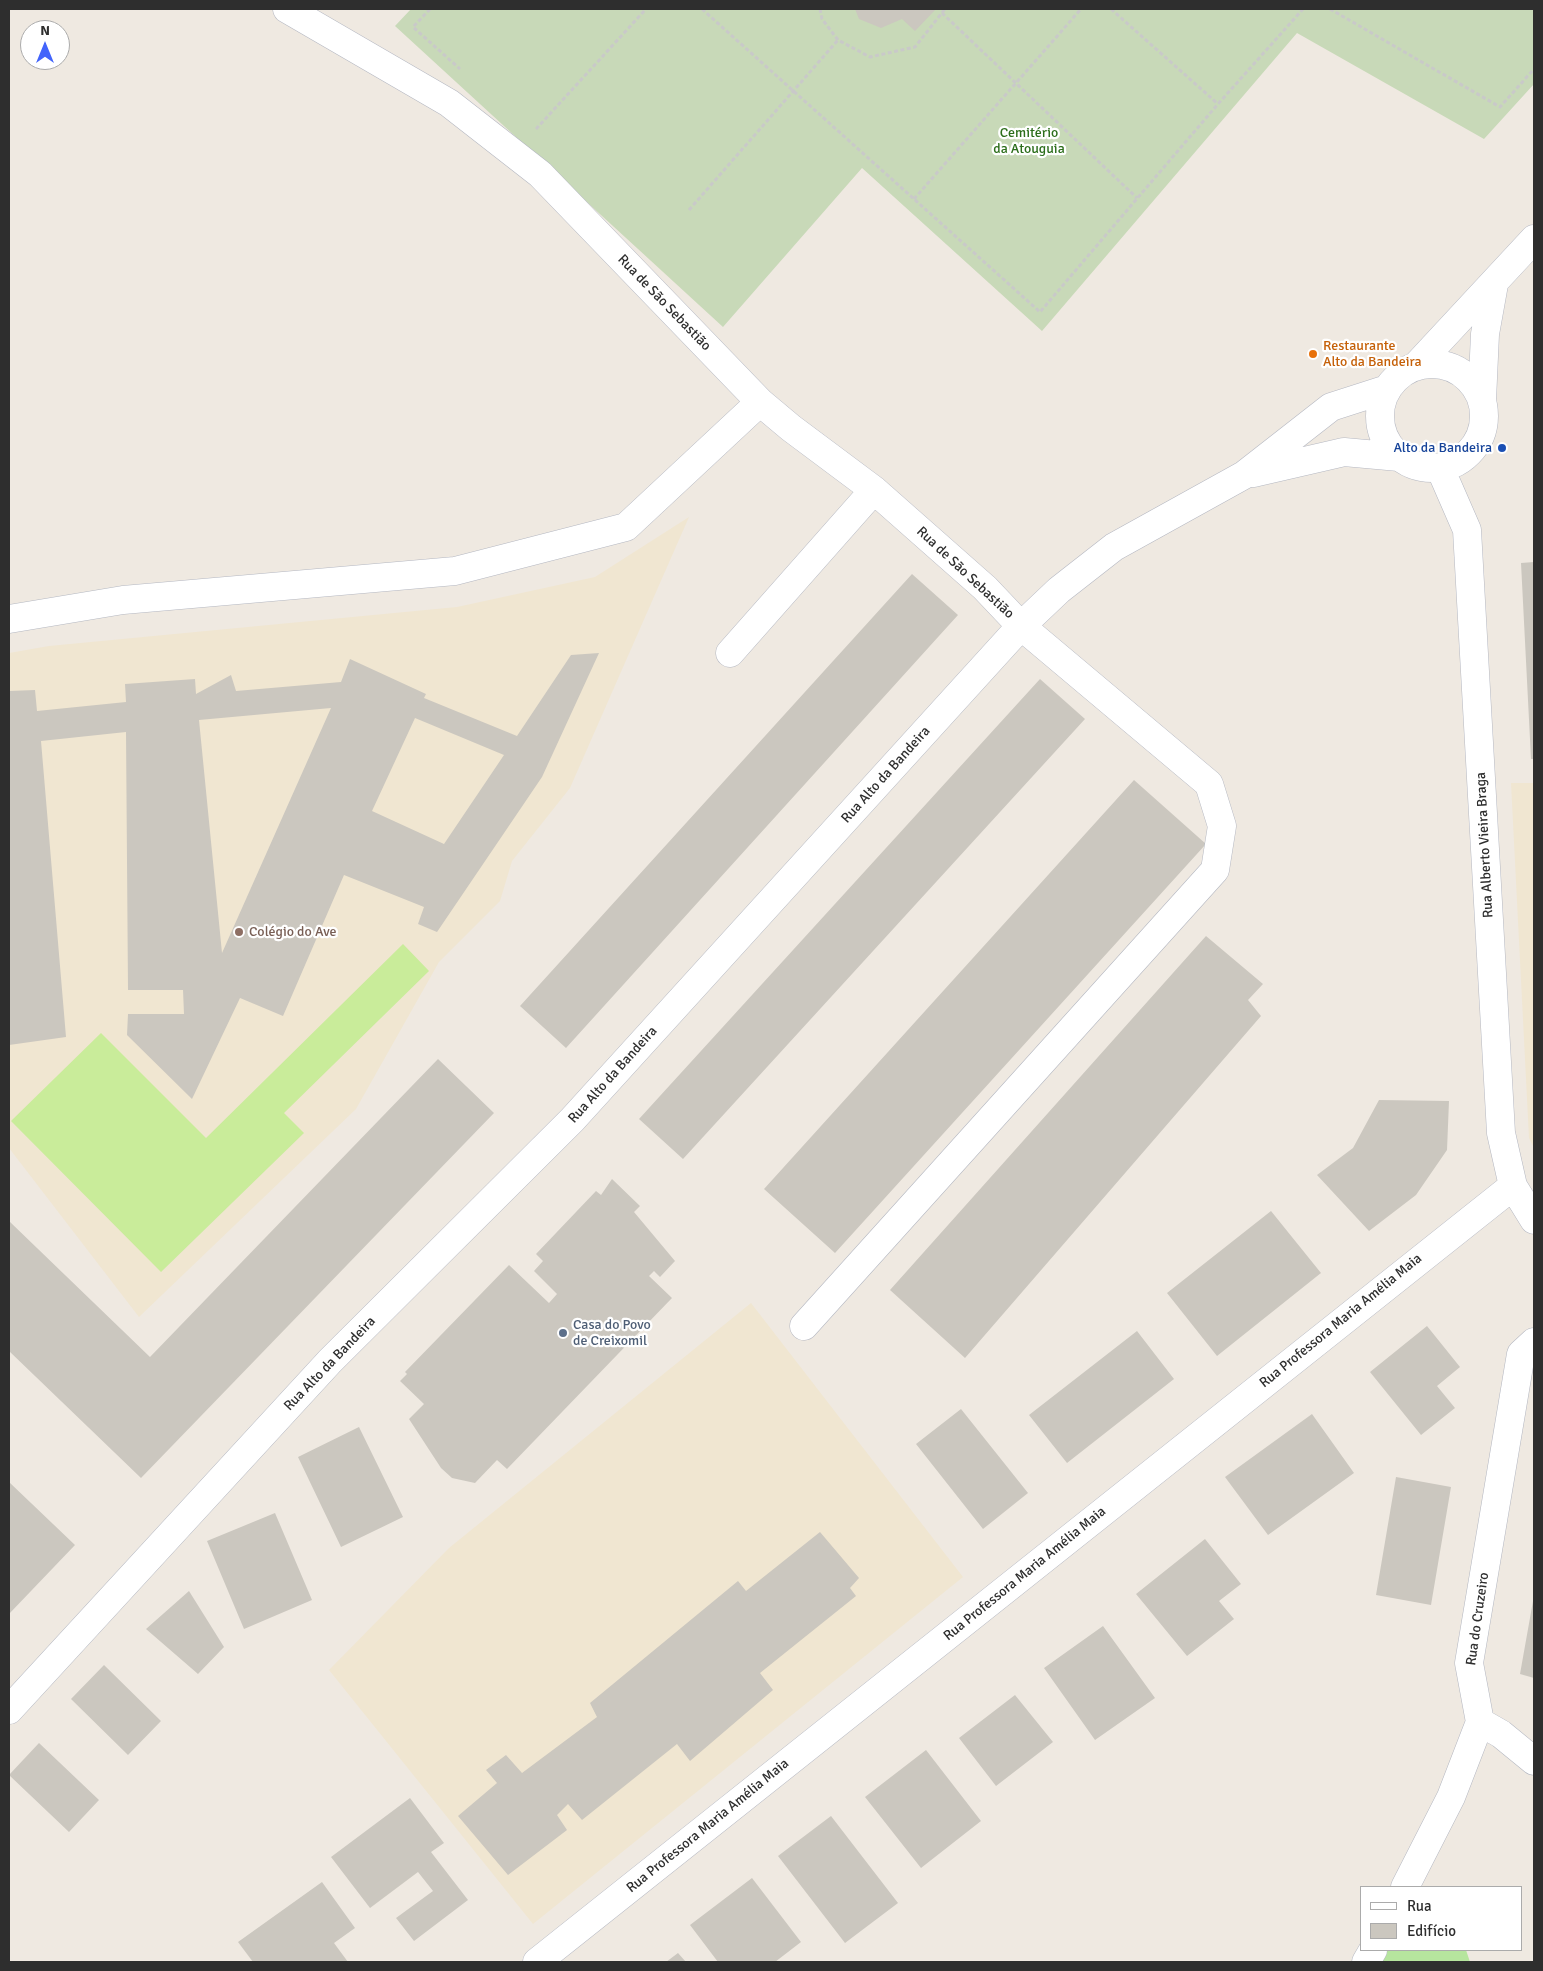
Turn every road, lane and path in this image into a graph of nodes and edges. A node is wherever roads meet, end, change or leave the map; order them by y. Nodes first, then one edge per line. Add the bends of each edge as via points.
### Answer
1 (286, 9) edge
2 (430, 9) edge
3 (646, 9) edge
4 (702, 9) edge
5 (820, 9) edge
6 (945, 9) edge
7 (1082, 9) edge
8 (1111, 9) edge
9 (1303, 9) edge
10 (1330, 9) edge
11 (942, 13) junction
12 (838, 40) junction
13 (1534, 69) edge
14 (465, 74) dead end
15 (1016, 83) junction
16 (793, 90) junction
17 (1218, 104) junction
18 (532, 134) dead end
19 (1138, 198) junction
20 (914, 199) junction
21 (688, 210) dead end
22 (1534, 239) edge
23 (1494, 284) junction
24 (1416, 366) junction
25 (1387, 389) junction
26 (1482, 400) junction
27 (760, 402) junction
28 (1400, 457) junction
29 (1440, 468) junction
30 (1244, 475) junction
31 (874, 490) junction
32 (9, 619) edge
33 (1022, 626) junction
34 (730, 653) dead end
35 (1513, 1186) junction
36 (1534, 1220) edge
37 (804, 1326) dead end
38 (1534, 1342) edge
39 (9, 1710) edge
40 (1480, 1722) junction
41 (1534, 1761) edge
42 (1406, 1886) edge
43 (1372, 1951) edge
44 (537, 1962) edge
45 (1366, 1962) edge

1 - 27 street, Rua de São Sebastião via 449,102 540,174
2 - 14 path via 413,27
3 - 18 path
4 - 16 path
5 - 12 path via 822,19
6 - 11 path
7 - 15 path
8 - 17 path
9 - 17 path
10 - 13 path via 1500,107
11 - 12 path via 915,48 870,57
11 - 15 path
12 - 16 path
15 - 19 path
15 - 20 path
16 - 20 path
16 - 21 path
17 - 19 path
19 - 20 path via 1040,312
22 - 23 street
23 - 24 street
23 - 26 street via 1485,334
24 - 25 street via 1400,375
24 - 26 street via 1437,364 1455,369 1474,384
25 - 28 street via 1380,405 1380,424 1386,442
25 - 30 street, Rua Alto da Bandeira via 1331,407
26 - 29 street via 1483,427 1477,444 1457,463
27 - 31 street, Rua de São Sebastião
27 - 32 street via 626,526 455,571 123,600
28 - 29 street via 1415,467
28 - 30 street, Rua Alto da Bandeira via 1344,452
29 - 35 street, Rua Alberto Vieira Braga via 1467,530 1501,1133
30 - 33 street, Rua Alto da Bandeira via 1114,547 1059,590
31 - 33 street, Rua de São Sebastião via 985,588
31 - 34 street
33 - 37 street, Rua de São Sebastião via 1209,784 1222,826 1215,870
33 - 39 street, Rua Alto da Bandeira via 572,1120 330,1361
35 - 36 street, Rua Alberto Vieira Braga
35 - 44 street, Rua Professora Maria Amélia Maia
38 - 40 street, Rua do Cruzeiro via 1522,1354 1469,1663
40 - 41 street via 1501,1734
40 - 42 street via 1451,1797
43 - 45 street

